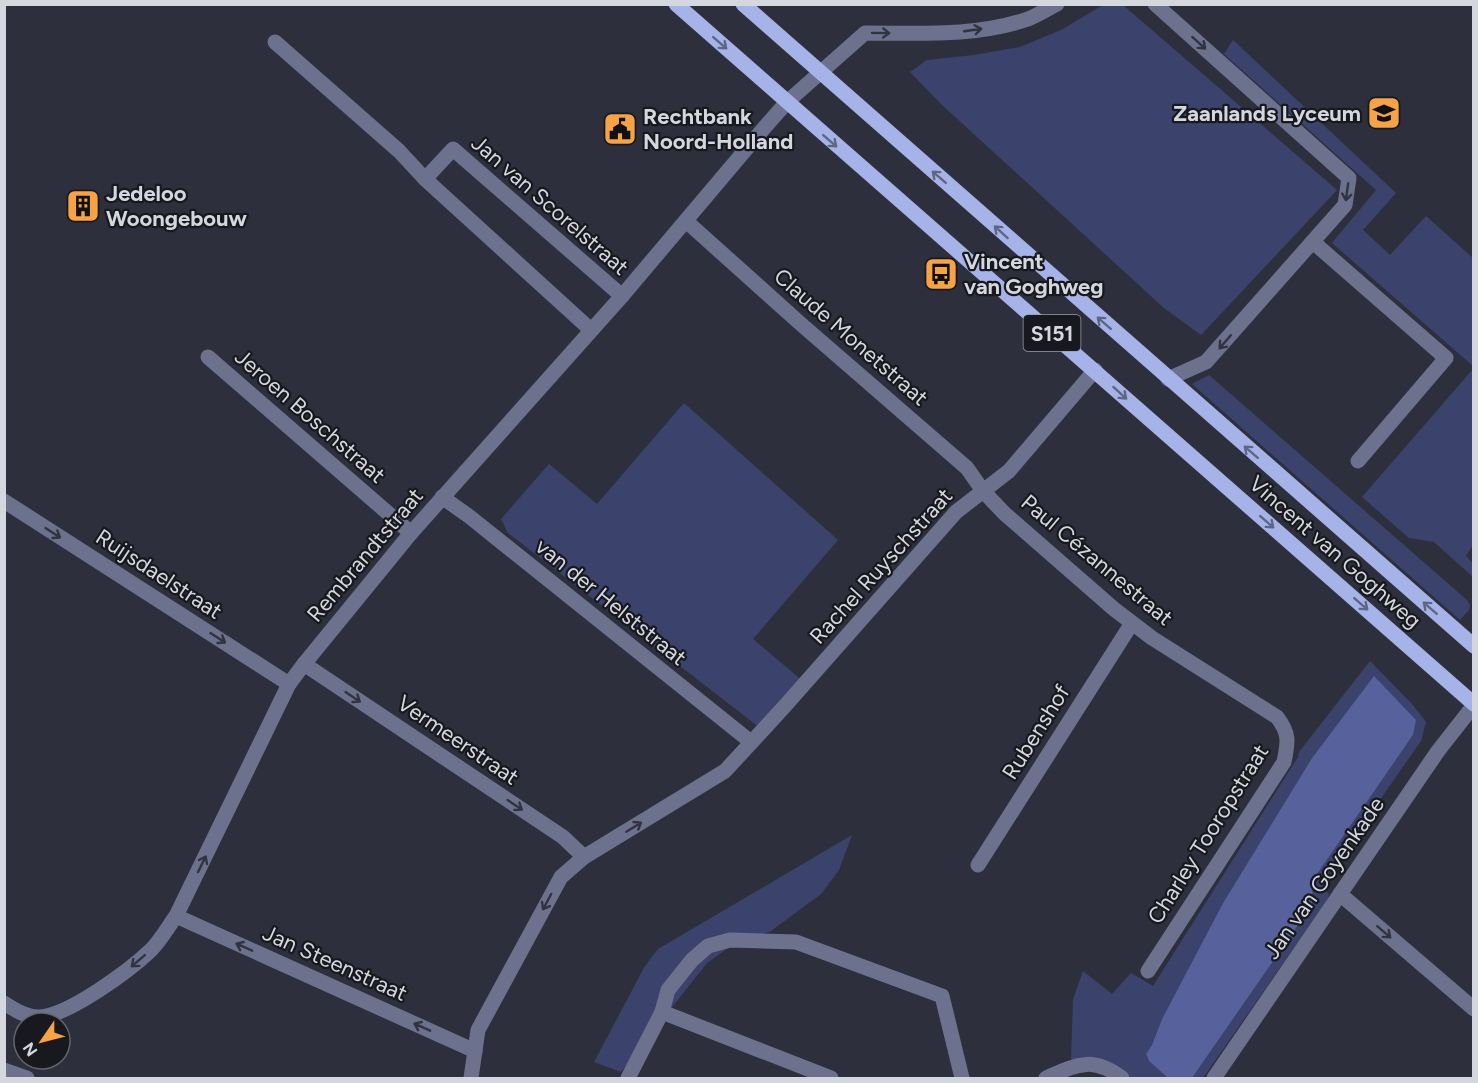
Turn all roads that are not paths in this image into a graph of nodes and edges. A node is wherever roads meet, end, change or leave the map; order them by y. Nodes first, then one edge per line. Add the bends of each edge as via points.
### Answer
1 (676, 4) edge
2 (743, 4) edge
3 (1057, 4) edge
4 (1155, 4) edge
5 (275, 42) dead end
6 (820, 73) junction
7 (787, 102) junction
8 (425, 179) junction
9 (686, 220) junction
10 (1313, 242) junction
11 (622, 296) junction
12 (591, 330) junction
13 (208, 357) dead end
14 (1095, 370) junction
15 (1168, 379) junction
16 (1358, 461) dead end
17 (983, 491) junction
18 (442, 497) junction
19 (4, 501) edge
20 (411, 532) junction
21 (1132, 623) junction
22 (1473, 646) edge
23 (304, 664) junction
24 (290, 684) junction
25 (1473, 704) edge
26 (1276, 717) joint
27 (751, 742) junction
28 (584, 857) junction
29 (978, 865) dead end
30 (1340, 894) junction
31 (176, 916) junction
32 (1148, 971) dead end
33 (4, 1003) edge
34 (1473, 1009) edge
35 (662, 1012) junction
36 (475, 1051) junction
37 (4, 1070) edge
38 (27, 1078) edge
39 (471, 1078) edge
40 (628, 1078) edge
41 (831, 1078) edge
42 (962, 1078) edge
43 (1046, 1078) edge
44 (1122, 1078) edge
45 (1214, 1078) edge

1 -> 7 main road, Vincent van Goghweg / S151
2 - 6 main road, Vincent van Goghweg / S151
6 -> 3 street via 865,33 955,33 995,27 1029,18
4 -> 10 street via 1349,178 1345,205
5 - 8 street
6 - 7 street
15 -> 6 main road, Vincent van Goghweg / S151
7 - 9 street, Rembrandtstraat
7 -> 14 main road, Vincent van Goghweg / S151
8 - 11 street, Jan van Scorelstraat via 453,149
8 - 12 street
9 - 11 street, Rembrandtstraat
9 - 17 street, Claude Monetstraat via 967,468
10 -> 15 street via 1206,362
10 - 16 street via 1446,358
11 - 12 street, Rembrandtstraat
12 - 18 street, Rembrandtstraat
13 - 20 street, Jeroen Boschstraat
14 - 17 street, Rachel Ruyschstraat via 1009,471
14 -> 25 main road, Vincent van Goghweg / S151
22 -> 15 main road, Vincent van Goghweg / S151
17 - 21 street, Paul Cézannestraat
17 - 27 street, Rachel Ruyschstraat via 956,512
18 - 20 street, Rembrandtstraat
18 - 27 street, van der Helststraat
19 -> 24 street, Ruijsdaelstraat
20 - 23 street, Rembrandtstraat
21 - 26 street, Paul Cézannestraat
21 - 29 street, Rubenshof
23 - 24 street, Rembrandtstraat
23 -> 28 street, Vermeerstraat via 563,837
31 -> 24 street, Rembrandtstraat
25 - 30 street, Jan van Goyenkade
26 - 32 street, Charley Tooropstraat via 1285,728 1288,743 1284,762
28 -> 27 street, Rachel Ruyschstraat via 725,771
28 -> 36 street, Rachel Ruyschstraat via 561,877 478,1030
30 -> 34 street
30 - 45 street, Jan van Goyenkade
31 -> 33 street, Rembrandtstraat via 153,948 121,976 58,1013 31,1016
36 -> 31 street, Jan Steenstraat
35 - 40 street
35 - 41 street
35 - 42 street via 668,990 708,946 729,940 796,942 942,996
36 - 39 street, Rachel Ruyschstraat
37 - 38 street
43 - 44 street via 1088,1063 1108,1068

